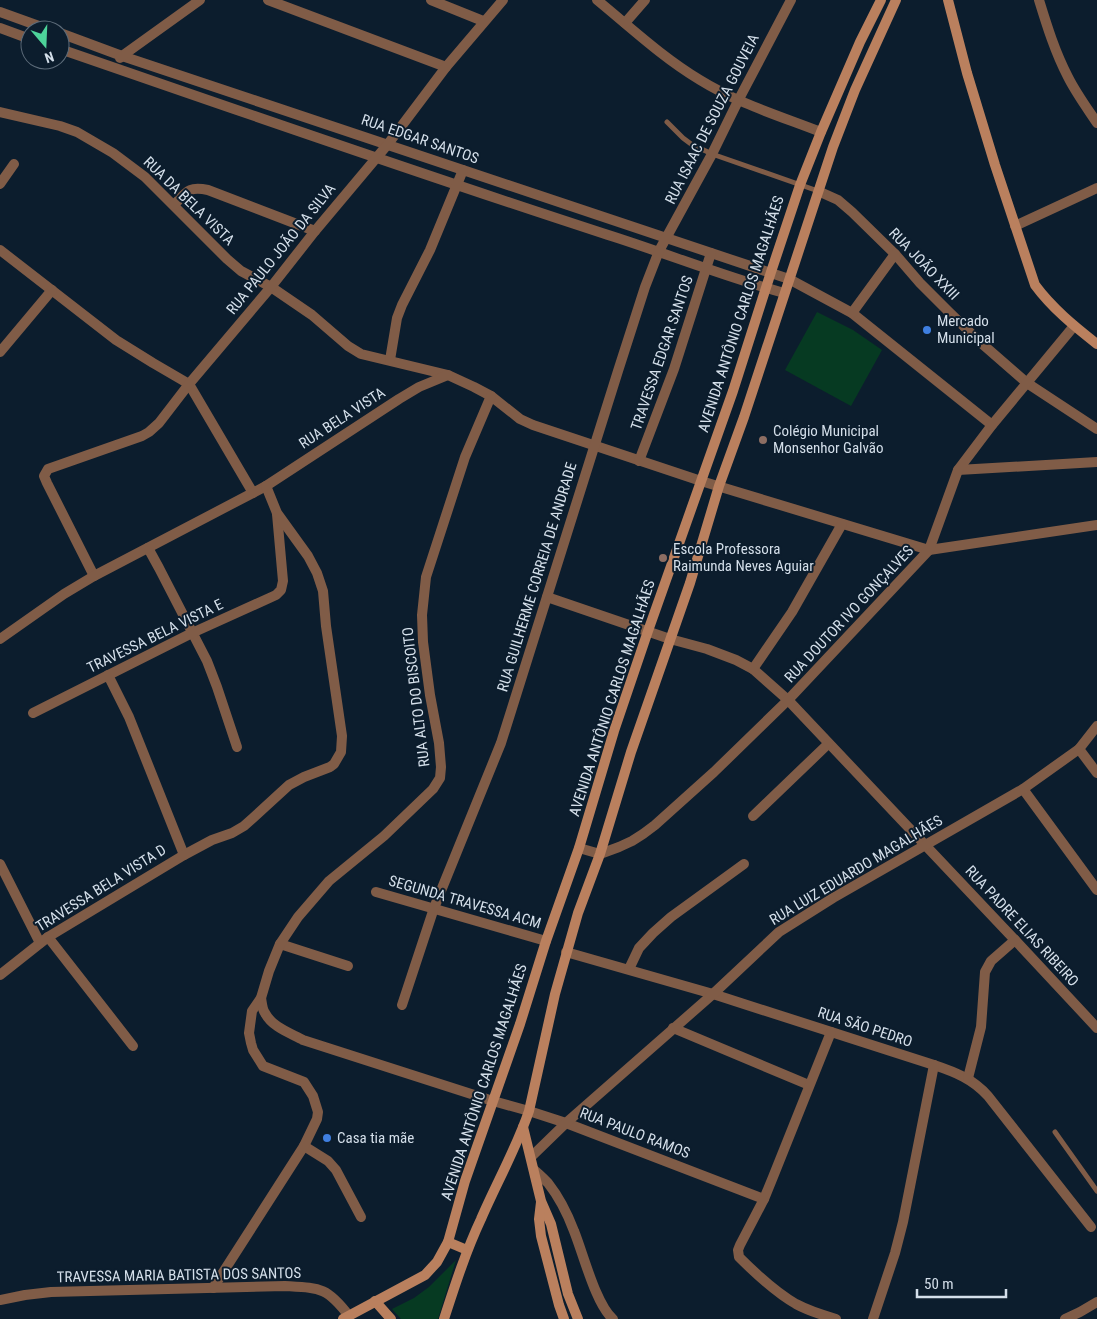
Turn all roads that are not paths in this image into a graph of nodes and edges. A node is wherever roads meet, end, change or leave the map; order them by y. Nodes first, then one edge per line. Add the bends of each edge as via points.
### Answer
1 (200, 0) edge
2 (268, 0) edge
3 (431, 0) edge
4 (503, 0) edge
5 (597, 0) edge
6 (645, 0) edge
7 (791, 0) edge
8 (881, 0) edge
9 (896, 0) edge
10 (948, 0) edge
11 (1039, 0) edge
12 (0, 12) edge
13 (22, 20) edge
14 (484, 21) junction
15 (625, 23) junction
16 (0, 28) edge
17 (20, 35) edge
18 (70, 37) edge
19 (70, 53) edge
20 (122, 56) junction
21 (446, 67) junction
22 (114, 68) junction
23 (251, 99) junction
24 (739, 99) junction
25 (0, 112) edge
26 (246, 113) junction
27 (667, 122) dead end
28 (1097, 123) edge
29 (821, 132) junction
30 (388, 144) junction
31 (712, 154) junction
32 (376, 158) junction
33 (14, 164) dead end
34 (463, 170) junction
35 (0, 184) edge
36 (800, 185) junction
37 (456, 186) junction
38 (1097, 188) edge
39 (818, 191) junction
40 (174, 205) junction
41 (1015, 226) junction
42 (315, 231) junction
43 (666, 239) junction
44 (0, 250) edge
45 (659, 251) junction
46 (712, 253) junction
47 (895, 254) junction
48 (707, 269) junction
49 (770, 272) junction
50 (789, 279) junction
51 (271, 287) junction
52 (766, 288) junction
53 (52, 290) junction
54 (784, 293) junction
55 (852, 313) junction
56 (1074, 326) junction
57 (1097, 344) edge
58 (0, 352) edge
59 (390, 360) junction
60 (448, 375) junction
61 (1027, 383) junction
62 (189, 384) junction
63 (491, 396) junction
64 (992, 425) junction
65 (1097, 429) edge
66 (594, 446) junction
67 (640, 461) junction
68 (1097, 462) edge
69 (958, 470) junction
70 (701, 481) junction
71 (266, 486) junction
72 (719, 486) junction
73 (253, 493) junction
74 (276, 513) junction
75 (842, 524) junction
76 (1097, 525) edge
77 (148, 548) junction
78 (929, 550) junction
79 (94, 576) junction
80 (547, 596) junction
81 (648, 631) junction
82 (192, 633) junction
83 (670, 639) junction
84 (0, 640) edge
85 (753, 668) junction
86 (108, 675) junction
87 (788, 700) junction
88 (33, 713) dead end
89 (1097, 726) edge
90 (828, 744) junction
91 (237, 747) dead end
92 (1079, 749) junction
93 (1097, 773) edge
94 (1023, 789) junction
95 (753, 816) dead end
96 (925, 845) junction
97 (579, 848) junction
98 (600, 854) junction
99 (184, 855) junction
100 (0, 864) edge
101 (744, 864) dead end
102 (1097, 890) edge
103 (376, 892) dead end
104 (434, 908) junction
105 (44, 940) junction
106 (1015, 940) junction
107 (546, 941) junction
108 (280, 944) junction
109 (566, 952) junction
110 (348, 966) dead end
111 (629, 969) junction
112 (0, 974) edge
113 (713, 994) junction
114 (261, 998) junction
115 (402, 1005) dead end
116 (673, 1028) junction
117 (1097, 1028) edge
118 (831, 1032) junction
119 (133, 1046) dead end
120 (934, 1065) junction
121 (968, 1078) junction
122 (809, 1085) junction
123 (493, 1101) junction
124 (529, 1111) junction
125 (566, 1122) junction
126 (524, 1128) junction
127 (1055, 1132) dead end
128 (304, 1146) junction
129 (531, 1157) junction
130 (534, 1170) junction
131 (1097, 1191) edge
132 (764, 1199) junction
133 (542, 1201) junction
134 (361, 1217) dead end
135 (1091, 1227) dead end
136 (448, 1242) junction
137 (467, 1250) junction
138 (213, 1288) junction
139 (0, 1300) edge
140 (375, 1302) junction
141 (1097, 1302) edge
142 (346, 1318) edge
143 (391, 1319) edge
144 (444, 1319) edge
145 (564, 1319) edge
146 (578, 1319) edge
147 (613, 1319) edge
148 (836, 1319) edge
149 (873, 1319) edge
150 (1065, 1319) edge

1 - 20 street
2 - 21 street
3 - 14 street
4 - 14 street, RUA PAULO JOÃO DA SILVA
5 - 15 street
6 - 15 street
7 - 24 street, RUA ISAAC DE SOUZA GOUVEIA
8 - 29 main road, AVENIDA ANTÔNIO CARLOS MAGALHÃES
9 - 39 main road via 855,90
10 - 41 main road via 967,73
11 - 28 street via 1067,75
12 - 13 street
14 - 21 street, RUA PAULO JOÃO DA SILVA
15 - 24 street via 684,70
16 - 17 street
18 - 20 street, RUA EDGAR SANTOS
19 - 22 street
20 - 22 street
20 - 23 street, RUA EDGAR SANTOS
21 - 30 street, RUA PAULO JOÃO DA SILVA
22 - 26 street
23 - 26 street
23 - 30 street, RUA EDGAR SANTOS
24 - 29 street
24 - 31 street, RUA ISAAC DE SOUZA GOUVEIA
25 - 40 street, RUA DA BELA VISTA via 77,132 135,168
26 - 32 street
27 - 31 lane via 691,144
29 - 36 main road, AVENIDA ANTÔNIO CARLOS MAGALHÃES
30 - 32 street, RUA PAULO JOÃO DA SILVA
30 - 34 street, RUA EDGAR SANTOS
31 - 36 lane
31 - 43 street, RUA ISAAC DE SOUZA GOUVEIA
32 - 37 street
32 - 42 street, RUA PAULO JOÃO DA SILVA
33 - 35 street
34 - 37 street
34 - 43 street, RUA EDGAR SANTOS
36 - 39 lane
36 - 49 main road, AVENIDA ANTÔNIO CARLOS MAGALHÃES
37 - 45 street
37 - 59 street via 397,318
38 - 41 street
39 - 47 street, RUA JOÃO XXIII via 844,204
39 - 50 main road
40 - 42 street via 191,189 208,190
40 - 51 street, RUA DA BELA VISTA via 227,259
41 - 56 main road via 1035,285
42 - 51 street, RUA PAULO JOÃO DA SILVA
43 - 45 street, RUA ISAAC DE SOUZA GOUVEIA
43 - 46 street, RUA EDGAR SANTOS
44 - 53 street
45 - 48 street
45 - 66 street, RUA GUILHERME CORREIA DE ANDRADE
46 - 48 street, TRAVESSA EDGAR SANTOS
46 - 49 street, RUA EDGAR SANTOS
47 - 55 street
47 - 61 street, RUA JOÃO XXIII via 948,311
48 - 52 street
48 - 67 street, TRAVESSA EDGAR SANTOS
49 - 50 street, RUA EDGAR SANTOS
49 - 52 main road, AVENIDA ANTÔNIO CARLOS MAGALHÃES
50 - 54 main road
50 - 55 street
51 - 59 street, RUA DA BELA VISTA via 361,354
51 - 62 street, RUA PAULO JOÃO DA SILVA
52 - 54 street
52 - 70 main road, AVENIDA ANTÔNIO CARLOS MAGALHÃES
53 - 58 street
53 - 62 street via 116,340
54 - 72 main road
55 - 64 street
56 - 57 main road
56 - 61 street, RUA DOUTOR IVO GONÇALVES
59 - 60 street, RUA DA BELA VISTA
60 - 63 street
60 - 71 street, RUA BELA VISTA via 399,399
61 - 64 street, RUA DOUTOR IVO GONÇALVES
61 - 65 street, RUA JOÃO XXIII
62 - 73 street
62 - 79 street, RUA PAULO JOÃO DA SILVA via 149,432 48,469 44,476
63 - 66 street via 520,420
63 - 108 street, RUA ALTO DO BISCOITO via 465,457 426,578 423,642 439,743 440,778 433,789 384,836 329,880
64 - 69 street, RUA DOUTOR IVO GONÇALVES
66 - 67 street
66 - 80 street, RUA GUILHERME CORREIA DE ANDRADE
67 - 70 street
68 - 69 street
69 - 78 street, RUA DOUTOR IVO GONÇALVES
70 - 72 street
70 - 81 main road, AVENIDA ANTÔNIO CARLOS MAGALHÃES
71 - 73 street, RUA BELA VISTA
71 - 74 street
72 - 75 street
72 - 83 main road
73 - 77 street, RUA BELA VISTA
74 - 82 street, TRAVESSA BELA VISTA E via 283,581 281,590 270,599
74 - 99 street via 308,556 323,591 338,700 341,752 334,764 289,785 244,826
75 - 78 street
75 - 85 street via 792,612
76 - 78 street
77 - 79 street, RUA BELA VISTA
77 - 82 street
78 - 87 street, RUA DOUTOR IVO GONÇALVES
79 - 84 street, RUA BELA VISTA
80 - 81 street, RUA PADRE ELIAS RIBEIRO
80 - 104 street, RUA GUILHERME CORREIA DE ANDRADE via 501,743
81 - 83 street, RUA PADRE ELIAS RIBEIRO
81 - 97 main road, AVENIDA ANTÔNIO CARLOS MAGALHÃES
82 - 86 street, TRAVESSA BELA VISTA E
82 - 91 street via 210,670
83 - 85 street, RUA PADRE ELIAS RIBEIRO via 707,649
83 - 98 main road
85 - 87 street, RUA PADRE ELIAS RIBEIRO
86 - 88 street, TRAVESSA BELA VISTA E
86 - 99 street, TRAVESSA BELA VISTA D via 129,717
87 - 90 street, RUA PADRE ELIAS RIBEIRO
87 - 98 street, RUA DOUTOR IVO GONÇALVES via 655,825 632,841
89 - 92 street, RUA LUIZ EDUARDO MAGALHÃES
90 - 95 street
90 - 96 street, RUA PADRE ELIAS RIBEIRO
92 - 93 street
92 - 94 street, RUA LUIZ EDUARDO MAGALHÃES
94 - 96 street, RUA LUIZ EDUARDO MAGALHÃES
94 - 102 street
96 - 106 street, RUA PADRE ELIAS RIBEIRO
96 - 113 street, RUA LUIZ EDUARDO MAGALHÃES via 778,932
97 - 98 street
97 - 107 main road, AVENIDA ANTÔNIO CARLOS MAGALHÃES
98 - 109 main road
99 - 105 street, TRAVESSA BELA VISTA D
100 - 105 street
101 - 111 street via 653,933 639,948
103 - 104 street, SEGUNDA TRAVESSA ACM
104 - 107 street, SEGUNDA TRAVESSA ACM
104 - 115 street, RUA GUILHERME CORREIA DE ANDRADE
105 - 112 street, TRAVESSA BELA VISTA D
105 - 119 street
106 - 117 street, RUA PADRE ELIAS RIBEIRO
106 - 121 street via 991,961 986,972 981,1027
107 - 123 main road, AVENIDA ANTÔNIO CARLOS MAGALHÃES
108 - 110 street
108 - 114 street, RUA ALTO DO BISCOITO
109 - 111 street, RUA SÃO PEDRO
109 - 124 main road
111 - 113 street, RUA SÃO PEDRO
113 - 116 street, RUA LUIZ EDUARDO MAGALHÃES
113 - 118 street, RUA SÃO PEDRO
114 - 123 street, RUA PAULO RAMOS via 264,1012 275,1025 304,1040
114 - 128 street, RUA ALTO DO BISCOITO via 250,1017 253,1050 263,1066 304,1082 318,1112
116 - 122 street
116 - 125 street, RUA LUIZ EDUARDO MAGALHÃES
118 - 120 street, RUA SÃO PEDRO
118 - 122 street
120 - 121 street, RUA SÃO PEDRO
120 - 149 street via 903,1222
121 - 135 street, RUA SÃO PEDRO via 988,1096
122 - 132 street
123 - 124 street, RUA PAULO RAMOS
123 - 136 main road, AVENIDA ANTÔNIO CARLOS MAGALHÃES via 465,1180
124 - 125 street, RUA PAULO RAMOS
124 - 126 main road
125 - 129 street, RUA LUIZ EDUARDO MAGALHÃES
125 - 132 street, RUA PAULO RAMOS
126 - 129 main road
126 - 137 main road
127 - 131 lane
128 - 134 street via 336,1170
128 - 138 street, RUA ALTO DO BISCOITO
129 - 130 main road
130 - 133 main road
130 - 147 street via 547,1182 560,1203 574,1230 602,1304
132 - 148 street via 740,1245 739,1257 786,1298 817,1314
133 - 145 main road via 539,1227
133 - 146 main road
136 - 137 main road
136 - 140 main road, AVENIDA ANTÔNIO CARLOS MAGALHÃES via 425,1276
137 - 144 main road
138 - 139 street, TRAVESSA MARIA BATISTA DOS SANTOS via 51,1292
138 - 142 street, TRAVESSA MARIA BATISTA DOS SANTOS via 314,1288 338,1301
140 - 142 main road, AVENIDA ANTÔNIO CARLOS MAGALHÃES
140 - 143 main road
141 - 150 street

